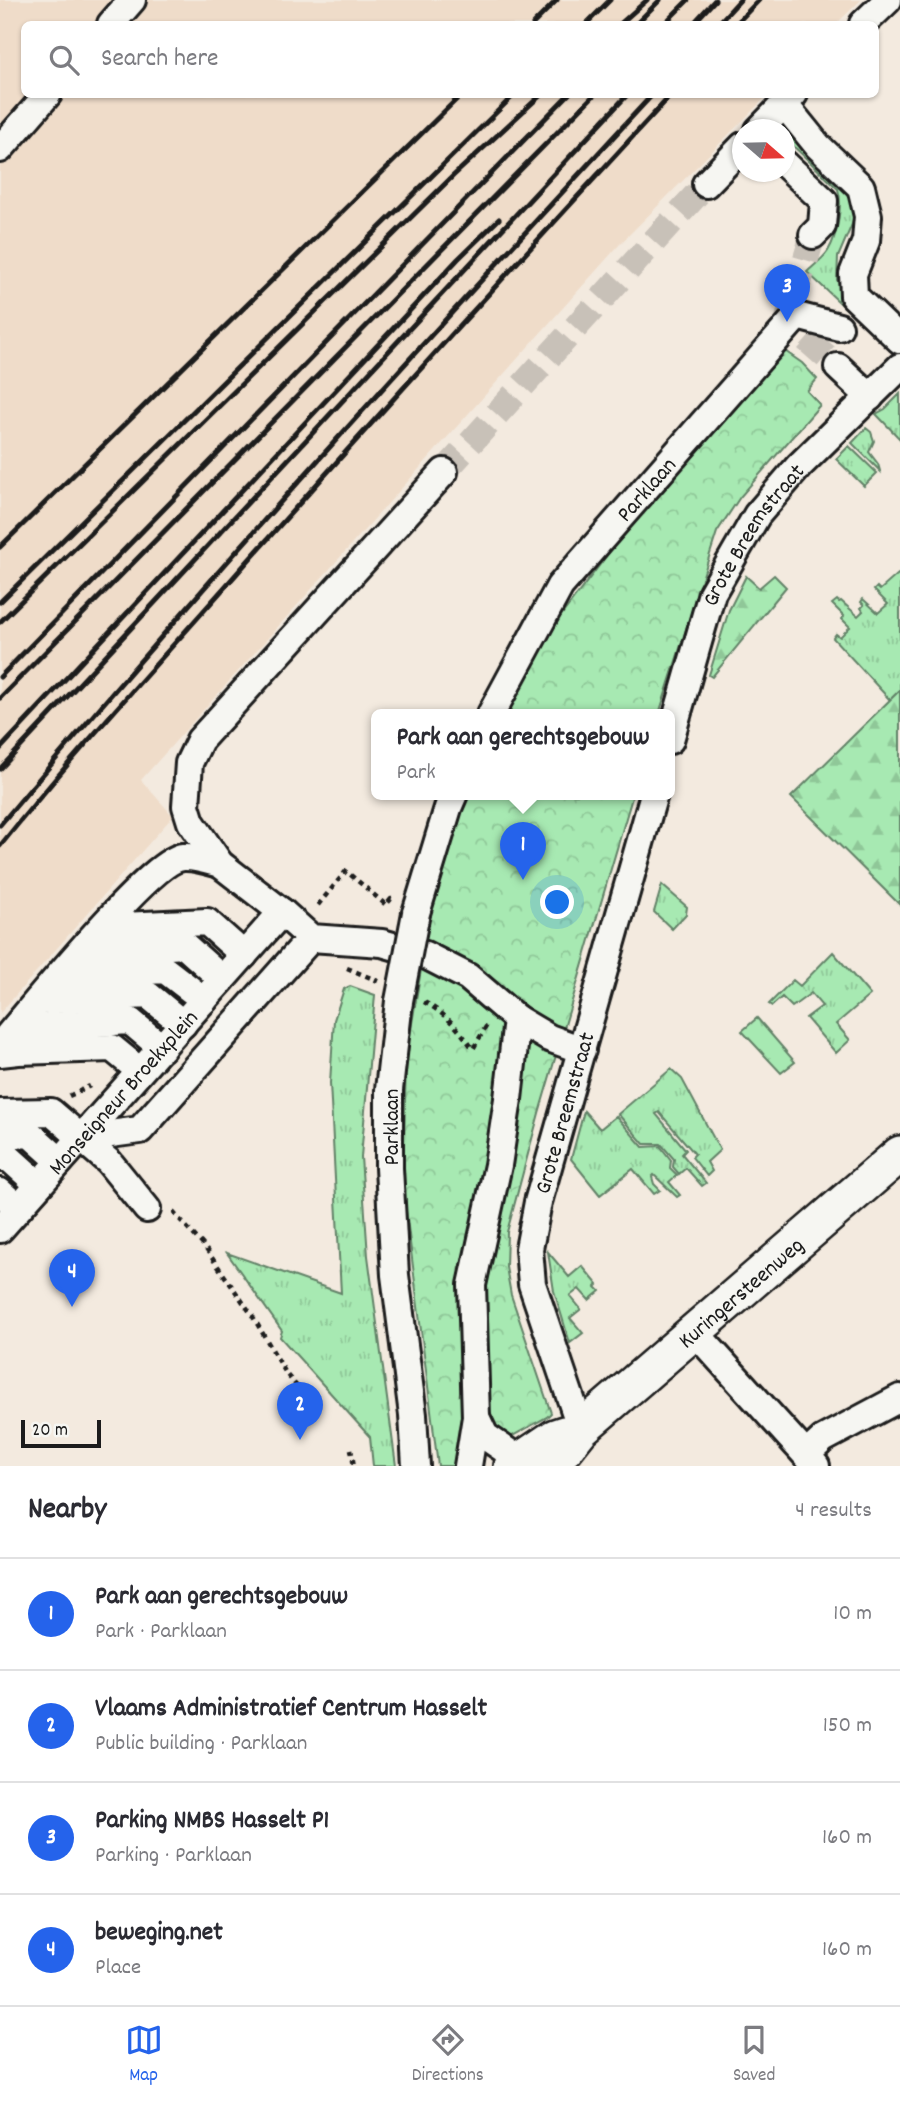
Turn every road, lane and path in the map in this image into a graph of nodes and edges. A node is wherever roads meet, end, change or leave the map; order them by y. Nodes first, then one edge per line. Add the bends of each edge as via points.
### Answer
1 (132, 0) edge
2 (888, 0) edge
3 (114, 21) edge
4 (866, 21) edge
5 (45, 98) edge
6 (789, 99) edge
7 (770, 119) edge
8 (0, 149) edge
9 (732, 157) edge
10 (795, 173) edge
11 (706, 184) tunnel mouth
12 (814, 235) tunnel mouth
13 (839, 327) dead end
14 (900, 340) edge
15 (838, 367) tunnel mouth
16 (900, 367) edge
17 (870, 397) junction
18 (444, 472) tunnel mouth
19 (494, 709) edge
20 (675, 722) edge
21 (451, 800) edge
22 (652, 800) edge
23 (220, 864) junction
24 (318, 905) dead end
25 (386, 905) dead end
26 (282, 912) junction
27 (103, 927) junction
28 (311, 938) junction
29 (81, 952) junction
30 (244, 955) junction
31 (60, 976) junction
32 (222, 979) junction
33 (204, 1000) junction
34 (38, 1001) junction
35 (517, 1019) junction
36 (183, 1024) junction
37 (8, 1037) edge
38 (162, 1048) junction
39 (582, 1050) junction
40 (0, 1054) edge
41 (141, 1071) junction
42 (0, 1114) edge
43 (0, 1136) edge
44 (81, 1138) junction
45 (900, 1154) edge
46 (0, 1158) edge
47 (60, 1161) junction
48 (39, 1185) junction
49 (9, 1200) edge
50 (158, 1208) joint
51 (0, 1229) edge
52 (694, 1331) junction
53 (900, 1398) edge
54 (317, 1409) dead end
55 (476, 1417) junction
56 (581, 1429) junction
57 (351, 1449) dead end
58 (811, 1460) edge
59 (526, 1464) edge
60 (355, 1466) edge
61 (416, 1466) edge
62 (468, 1466) edge

1 - 3 street
2 - 4 street
5 - 8 street
6 - 7 street
6 - 14 street via 818,146 861,187 868,216 866,241 853,274 854,296
9 - 11 street
10 - 12 street via 824,201 821,226
13 - 19 street, Parklaan via 797,316 560,586
15 - 17 street
16 - 17 street, Grote Breemstraat
17 - 20 street, Grote Breemstraat via 799,466 757,515 712,593
18 - 23 street via 200,740 189,763 186,806 191,822
21 - 61 street, Parklaan, bridge via 416,913 389,1090 395,1275
22 - 39 street, Grote Breemstraat
23 - 26 street
23 - 27 street via 181,857 154,873
24 - 25 path via 346,871
26 - 28 street
26 - 30 street, Monseigneur Broekxplein
27 - 29 street
27 - 30 street via 206,922
28 - 35 street via 382,943 425,955 468,977
28 - 44 street via 140,1130
29 - 31 street
29 - 32 street via 184,945
30 - 32 street, Monseigneur Broekxplein
31 - 33 street via 165,970
31 - 34 street
32 - 33 street, Monseigneur Broekxplein
33 - 36 street, Monseigneur Broekxplein
34 - 36 street via 148,995
34 - 37 street
35 - 39 street
35 - 55 street via 498,1165 472,1285
36 - 38 street, Monseigneur Broekxplein
37 - 38 street via 130,1021
38 - 41 street, Monseigneur Broekxplein
39 - 56 street, Grote Breemstraat via 529,1249 532,1284
40 - 41 street via 112,1048
41 - 44 street, Monseigneur Broekxplein
42 - 44 street via 51,1112
43 - 47 street via 30,1134
44 - 47 street, Monseigneur Broekxplein
44 - 50 street
45 - 52 main road, Kuringersteenweg
46 - 48 street via 9,1158
47 - 48 street, Monseigneur Broekxplein
48 - 49 street, Monseigneur Broekxplein
49 - 51 street, Monseigneur Broekxplein
50 - 54 path via 203,1245 287,1375
52 - 56 main road, Kuringersteenweg
52 - 58 street
53 - 58 street via 823,1439
55 - 59 street via 485,1436
55 - 62 street
56 - 59 main road, Kuringersteenweg via 565,1448
57 - 60 path

